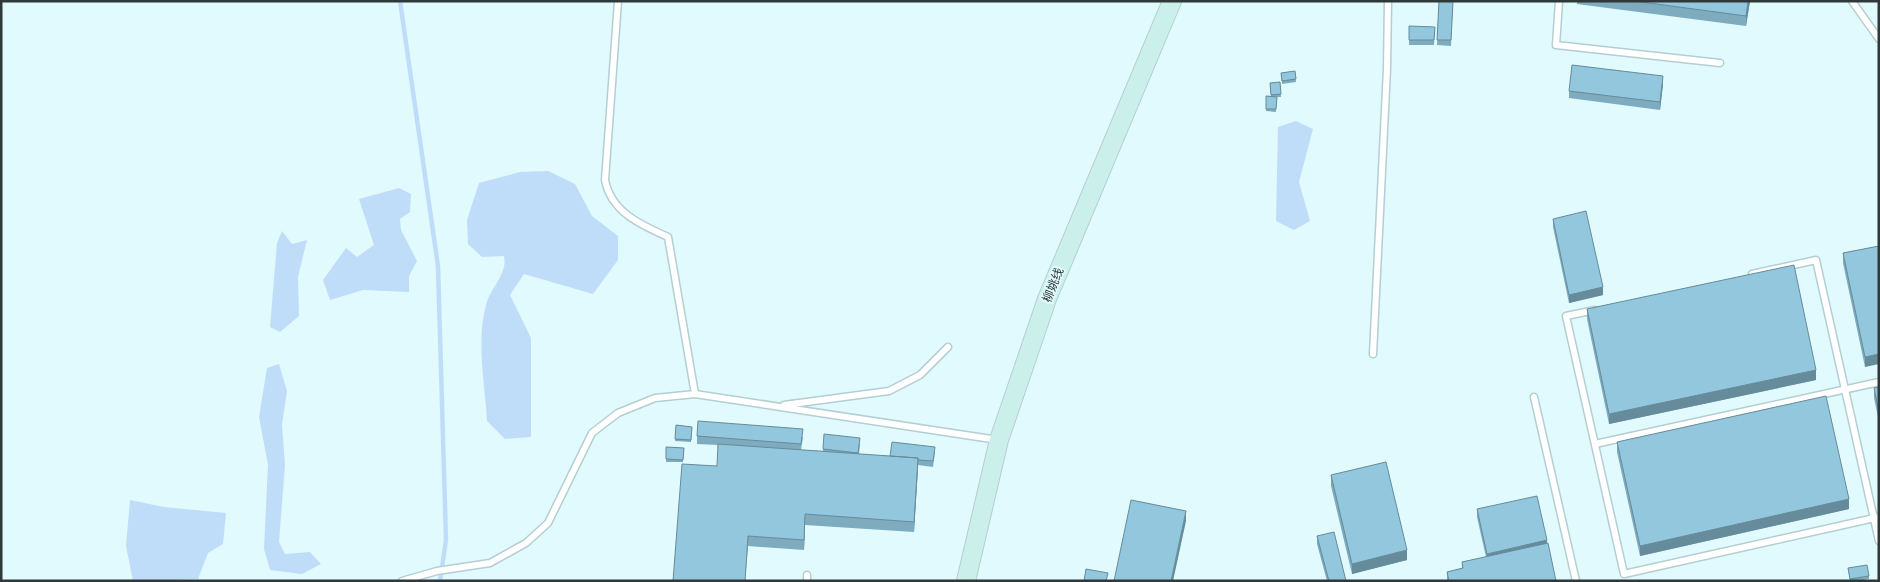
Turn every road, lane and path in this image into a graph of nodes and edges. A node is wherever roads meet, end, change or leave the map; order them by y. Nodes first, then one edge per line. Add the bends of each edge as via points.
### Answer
1 (618, 1) edge
2 (1172, 1) edge
3 (1388, 1) edge
4 (1559, 1) edge
5 (1852, 1) edge
6 (1879, 39) edge
7 (1720, 63) dead end
8 (1748, 275) edge
9 (1604, 308) edge
10 (948, 347) dead end
11 (1373, 354) dead end
12 (1879, 382) edge
13 (1845, 390) junction
14 (695, 394) junction
15 (1534, 397) dead end
16 (776, 406) junction
17 (999, 440) junction
18 (1595, 444) junction
19 (1876, 518) edge
20 (1879, 541) edge
21 (402, 581) edge
22 (966, 581) edge
23 (1576, 581) edge

1 - 14 lane via 604,180 607,192 617,207 639,224 668,237
2 - 17 street, 柳姚线 via 1047,299
3 - 11 lane
4 - 7 lane via 1556,45
5 - 6 lane
8 - 13 lane via 1816,260
9 - 18 lane via 1566,316
10 - 16 lane via 920,375 889,391
12 - 13 lane
13 - 18 lane
13 - 19 lane
14 - 16 lane
14 - 21 lane via 655,398 618,413 592,433 548,523 526,543 490,563 437,571
15 - 23 lane
16 - 17 lane
17 - 22 street, 柳姚线
18 - 19 lane via 1624,574
19 - 20 lane

